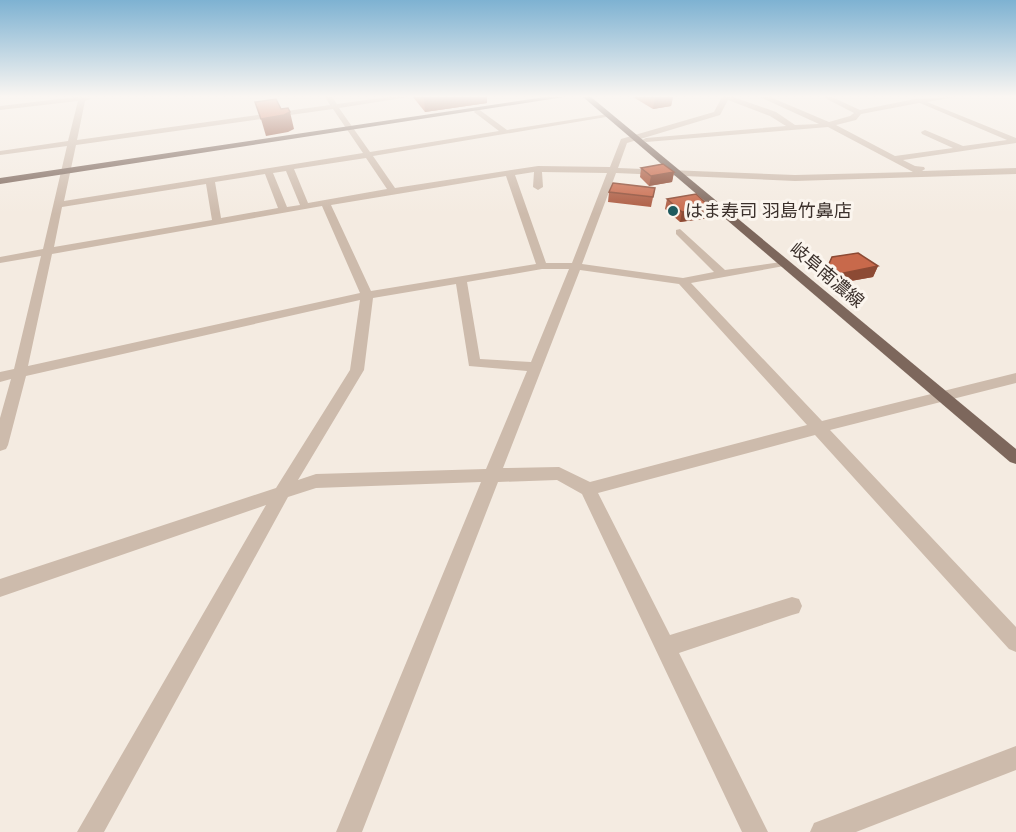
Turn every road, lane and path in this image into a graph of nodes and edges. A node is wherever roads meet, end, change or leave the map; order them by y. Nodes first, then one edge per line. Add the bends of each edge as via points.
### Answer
1 (74, 136) edge
2 (124, 136) edge
3 (298, 136) edge
4 (356, 136) edge
5 (488, 136) edge
6 (631, 136) edge
7 (645, 136) edge
8 (681, 136) edge
9 (850, 136) edge
10 (933, 136) edge
11 (635, 139) junction
12 (1016, 141) edge
13 (72, 143) junction
14 (962, 149) junction
15 (0, 153) edge
16 (369, 155) junction
17 (895, 159) junction
18 (289, 168) junction
19 (538, 168) junction
20 (942, 168) dead end
21 (614, 170) junction
22 (65, 171) junction
23 (268, 171) junction
24 (672, 171) junction
25 (1001, 171) junction
26 (1016, 171) edge
27 (509, 172) junction
28 (1016, 178) edge
29 (0, 181) edge
30 (210, 181) junction
31 (538, 187) dead end
32 (393, 191) junction
33 (326, 202) junction
34 (58, 205) junction
35 (305, 206) junction
36 (283, 210) junction
37 (217, 222) junction
38 (680, 232) dead end
39 (47, 252) junction
40 (0, 260) edge
41 (784, 263) junction
42 (542, 266) junction
43 (576, 266) junction
44 (723, 274) junction
45 (461, 279) junction
46 (683, 281) junction
47 (368, 295) junction
48 (536, 367) junction
49 (20, 373) junction
50 (0, 377) edge
51 (1016, 378) edge
52 (943, 395) junction
53 (819, 428) junction
54 (0, 445) edge
55 (1016, 458) edge
56 (492, 476) junction
57 (588, 489) junction
58 (283, 491) junction
59 (0, 588) edge
60 (792, 606) dead end
61 (1016, 642) edge
62 (665, 647) junction
63 (1016, 758) edge
64 (90, 832) edge
65 (349, 832) edge
66 (755, 832) edge
67 (823, 832) edge

1 - 13 street
2 - 13 street
3 - 22 main road
4 - 16 street
5 - 16 street
6 - 11 main road, 岐阜南濃線
7 - 11 street
8 - 11 street
9 - 17 street
10 - 14 street
11 - 21 street via 624,141
11 - 24 main road, 岐阜南濃線
12 - 14 street
13 - 15 street
13 - 22 street
14 - 17 street
16 - 18 street
16 - 32 street
17 - 20 street via 913,169
18 - 23 street
18 - 35 street
19 - 21 street
19 - 27 street
19 - 31 street
21 - 24 street
21 - 43 street
22 - 29 main road
22 - 34 street
23 - 30 street
23 - 36 street
24 - 25 street via 795,178
24 - 41 main road, 岐阜南濃線
25 - 26 street
25 - 28 street
27 - 32 street
27 - 42 street
30 - 34 street
30 - 37 street
32 - 33 street
33 - 35 street
33 - 47 street
34 - 39 street
35 - 36 street
36 - 37 street
37 - 39 street
38 - 44 street
39 - 40 street
39 - 49 street
41 - 44 street
41 - 52 main road, 岐阜南濃線
42 - 43 street
42 - 45 street
43 - 46 street
43 - 48 street
44 - 46 street
45 - 47 street
45 - 48 street via 474,363
46 - 53 street
47 - 49 street
47 - 58 street via 357,370
48 - 56 street
49 - 50 street
49 - 54 street
51 - 52 street
52 - 53 street
52 - 55 main road, 岐阜南濃線
53 - 57 street
53 - 61 street
56 - 57 street via 559,473
56 - 58 street via 316,481
56 - 65 street
57 - 62 street
58 - 59 street
58 - 64 street
60 - 62 street
62 - 66 street
63 - 67 street

